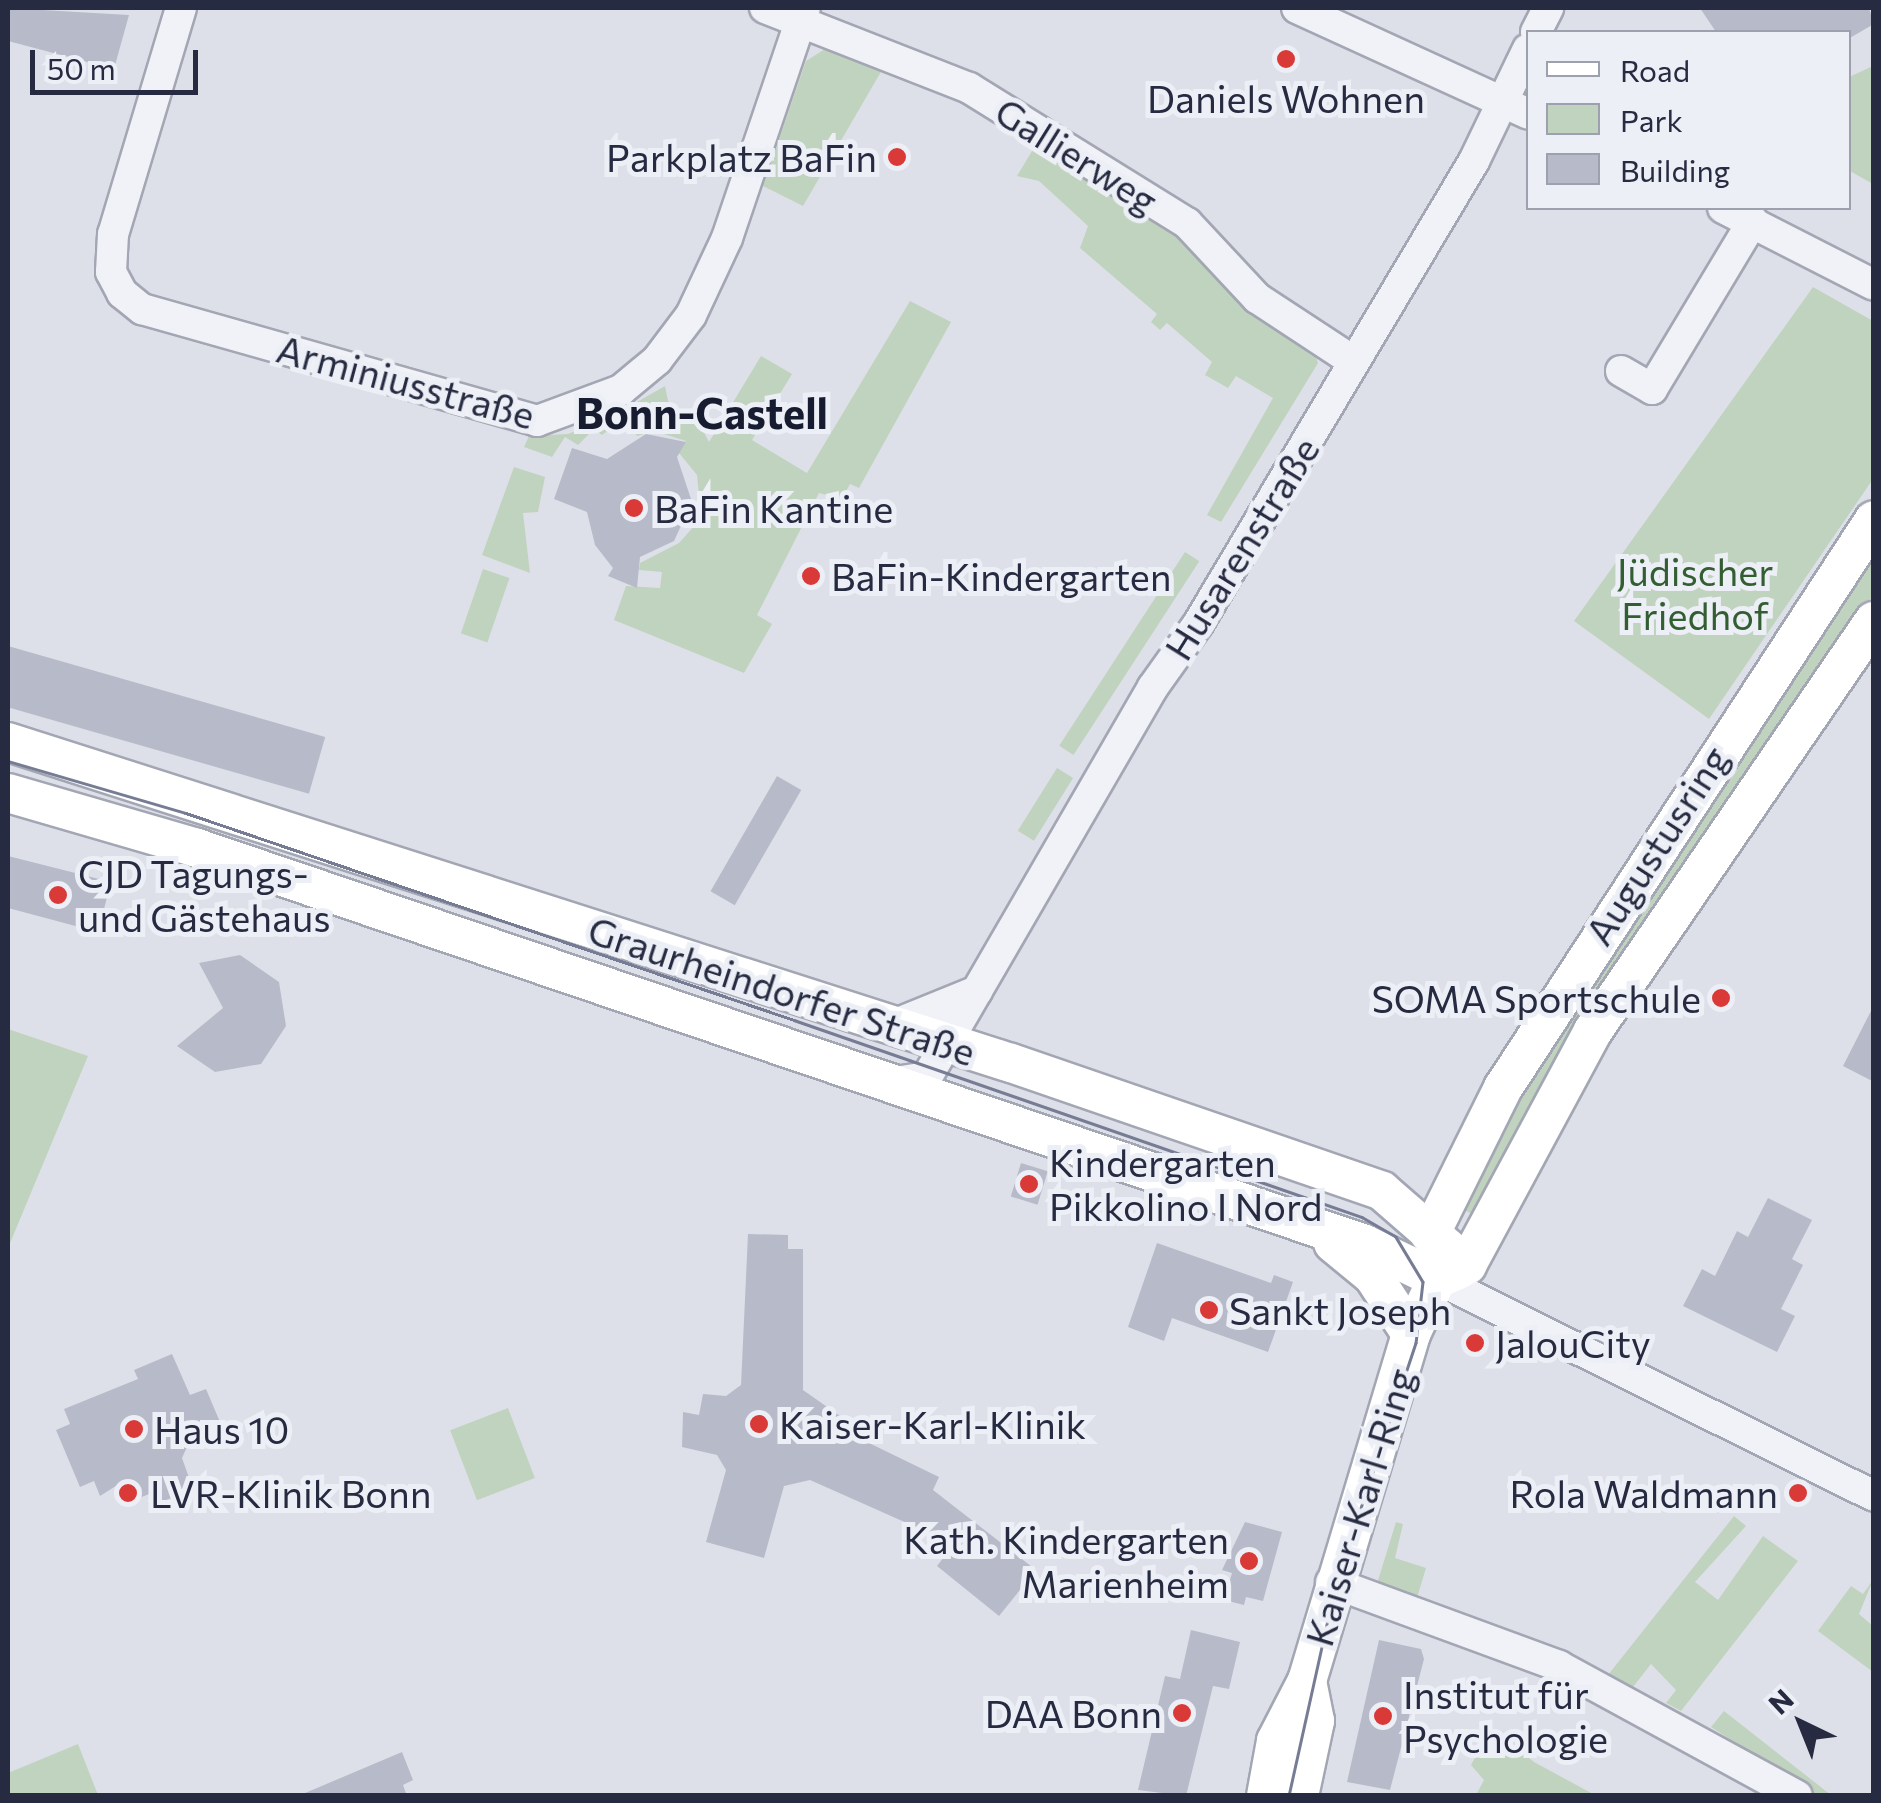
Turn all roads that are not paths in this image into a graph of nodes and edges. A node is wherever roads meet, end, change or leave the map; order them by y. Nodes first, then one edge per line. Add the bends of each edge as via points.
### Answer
1 (181, 8) edge
2 (765, 8) edge
3 (1297, 8) edge
4 (803, 14) edge
5 (1526, 59) edge
6 (1516, 109) edge
7 (1728, 210) edge
8 (1753, 221) junction
9 (1874, 284) edge
10 (1353, 360) junction
11 (1621, 370) dead end
12 (1874, 520) edge
13 (1874, 621) edge
14 (8, 742) edge
15 (8, 793) edge
16 (977, 991) junction
17 (891, 1026) junction
18 (948, 1043) junction
19 (927, 1077) junction
20 (882, 1083) junction
21 (949, 1108) junction
22 (1465, 1163) junction
23 (1382, 1192) junction
24 (1312, 1230) junction
25 (1430, 1235) junction
26 (1452, 1272) junction
27 (1412, 1334) junction
28 (1874, 1496) edge
29 (1331, 1582) junction
30 (1307, 1681) junction
31 (1266, 1796) edge
32 (1299, 1796) edge
33 (1798, 1796) edge

1 - 4 street, Arminiusstraße via 113,234 110,272 122,293 142,309 538,421 621,390 657,360 691,315 727,238
2 - 4 street, Gallierweg
3 - 6 street
4 - 10 street, Gallierweg via 969,88 1187,223 1257,298
5 - 6 street, Husarenstraße
6 - 10 street, Husarenstraße
7 - 8 street
8 - 9 street
8 - 11 street via 1652,389
10 - 16 street, Husarenstraße
12 - 22 main road, Augustusring via 1581,962
13 - 26 main road, Augustusring via 1593,1031
14 - 17 main road, Graurheindorfer Straße
15 - 20 main road, Graurheindorfer Straße via 197,848
16 - 17 street
16 - 18 street, Husarenstraße
17 - 18 main road, Graurheindorfer Straße
18 - 19 street, Husarenstraße
18 - 23 main road, Graurheindorfer Straße
19 - 20 street via 914,1085
19 - 21 street
20 - 21 main road, Graurheindorfer Straße
21 - 24 main road, Graurheindorfer Straße
22 - 23 main road
22 - 25 main road, Augustusring
23 - 25 main road, Graurheindorfer Straße
24 - 26 main road, Graurheindorfer Straße
24 - 27 main road via 1354,1256
25 - 26 main road, Graurheindorfer Straße
26 - 27 main road, Kaiser-Karl-Ring
26 - 28 street, Graurheindorfer Straße via 1516,1312
27 - 29 main road, Kaiser-Karl-Ring
29 - 30 main road, Kaiser-Karl-Ring
29 - 33 street via 1559,1666
30 - 31 main road, Kaiser-Karl-Ring via 1276,1742
30 - 32 main road, Kaiser-Karl-Ring via 1314,1721

